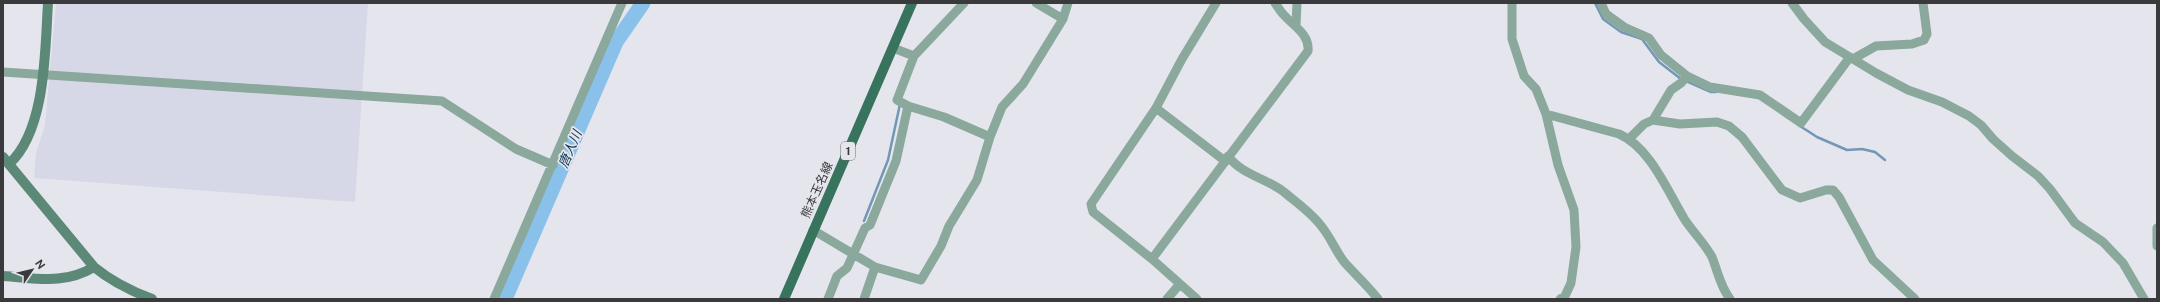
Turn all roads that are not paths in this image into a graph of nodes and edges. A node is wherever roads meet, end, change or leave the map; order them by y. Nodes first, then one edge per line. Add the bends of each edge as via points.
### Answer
1 (48, 3) edge
2 (622, 3) edge
3 (912, 3) edge
4 (964, 3) edge
5 (1036, 3) edge
6 (1068, 3) edge
7 (1216, 3) edge
8 (1276, 3) edge
9 (1297, 3) edge
10 (1512, 3) edge
11 (1601, 3) edge
12 (1785, 3) edge
13 (1792, 3) edge
14 (1923, 3) edge
15 (1063, 19) junction
16 (1804, 19) junction
17 (1296, 25) junction
18 (892, 48) junction
19 (914, 56) junction
20 (1851, 58) junction
21 (3, 72) edge
22 (44, 75) junction
23 (1685, 79) junction
24 (904, 104) junction
25 (1156, 108) junction
26 (1546, 114) junction
27 (1653, 120) junction
28 (990, 137) junction
29 (1630, 138) junction
30 (1227, 159) junction
31 (6, 161) edge
32 (553, 165) junction
33 (2157, 228) edge
34 (813, 230) junction
35 (2157, 246) edge
36 (853, 254) junction
37 (1152, 258) junction
38 (94, 267) junction
39 (875, 267) junction
40 (3, 276) edge
41 (1179, 285) junction
42 (152, 299) edge
43 (494, 299) edge
44 (784, 299) edge
45 (828, 299) edge
46 (864, 299) edge
47 (1166, 299) edge
48 (1197, 299) edge
49 (1378, 299) edge
50 (1560, 299) edge
51 (1730, 299) edge
52 (1914, 299) edge
53 (2144, 299) edge

1 - 22 street
2 - 32 street
3 - 18 main road, 熊本玉名線 / 1
4 - 19 street
5 - 15 street
6 - 15 street
7 - 25 street
8 - 17 street via 1283,15
9 - 17 street
10 - 26 street via 1512,39 1524,76 1536,88
11 - 23 street via 1606,14 1624,27 1649,38 1660,55
12 - 16 street
13 - 16 street
14 - 20 street via 1926,34 1924,40 1912,44 1876,46
15 - 28 street via 1023,84 1002,108
16 - 20 street via 1825,42
17 - 30 street via 1306,40 1308,51
18 - 19 street
18 - 34 main road, 熊本玉名線 / 1
19 - 24 street via 897,100
20 - 23 street via 1801,124 1760,95 1710,87
20 - 53 street via 1908,90 1942,102 1981,125 1993,139 2038,176 2076,223 2103,242 2123,263
21 - 22 street
22 - 31 street via 42,96 25,144 19,156
22 - 32 street via 442,101 516,149
23 - 27 street via 1671,90
24 - 28 street
24 - 36 street via 896,161 870,225 865,228
25 - 30 street
25 - 37 street via 1091,204 1093,212
26 - 29 street via 1596,126
26 - 50 street via 1558,165 1574,210 1576,247 1571,283 1565,296
27 - 29 street via 1644,124
27 - 52 street via 1680,124 1723,124 1742,137 1782,190 1800,198 1833,190 1873,260
28 - 39 street via 977,180 921,280
29 - 51 street via 1659,174 1711,257 1718,279
30 - 37 street
30 - 49 street via 1256,178 1270,182 1311,214 1346,264
31 - 38 street
32 - 43 street
33 - 35 street
34 - 36 street
34 - 44 main road, 熊本玉名線 / 1
36 - 39 street
36 - 45 street via 847,268 837,276
37 - 41 street
38 - 40 street via 80,275 65,279
38 - 42 street via 135,293
39 - 46 street
41 - 47 street
41 - 48 street

